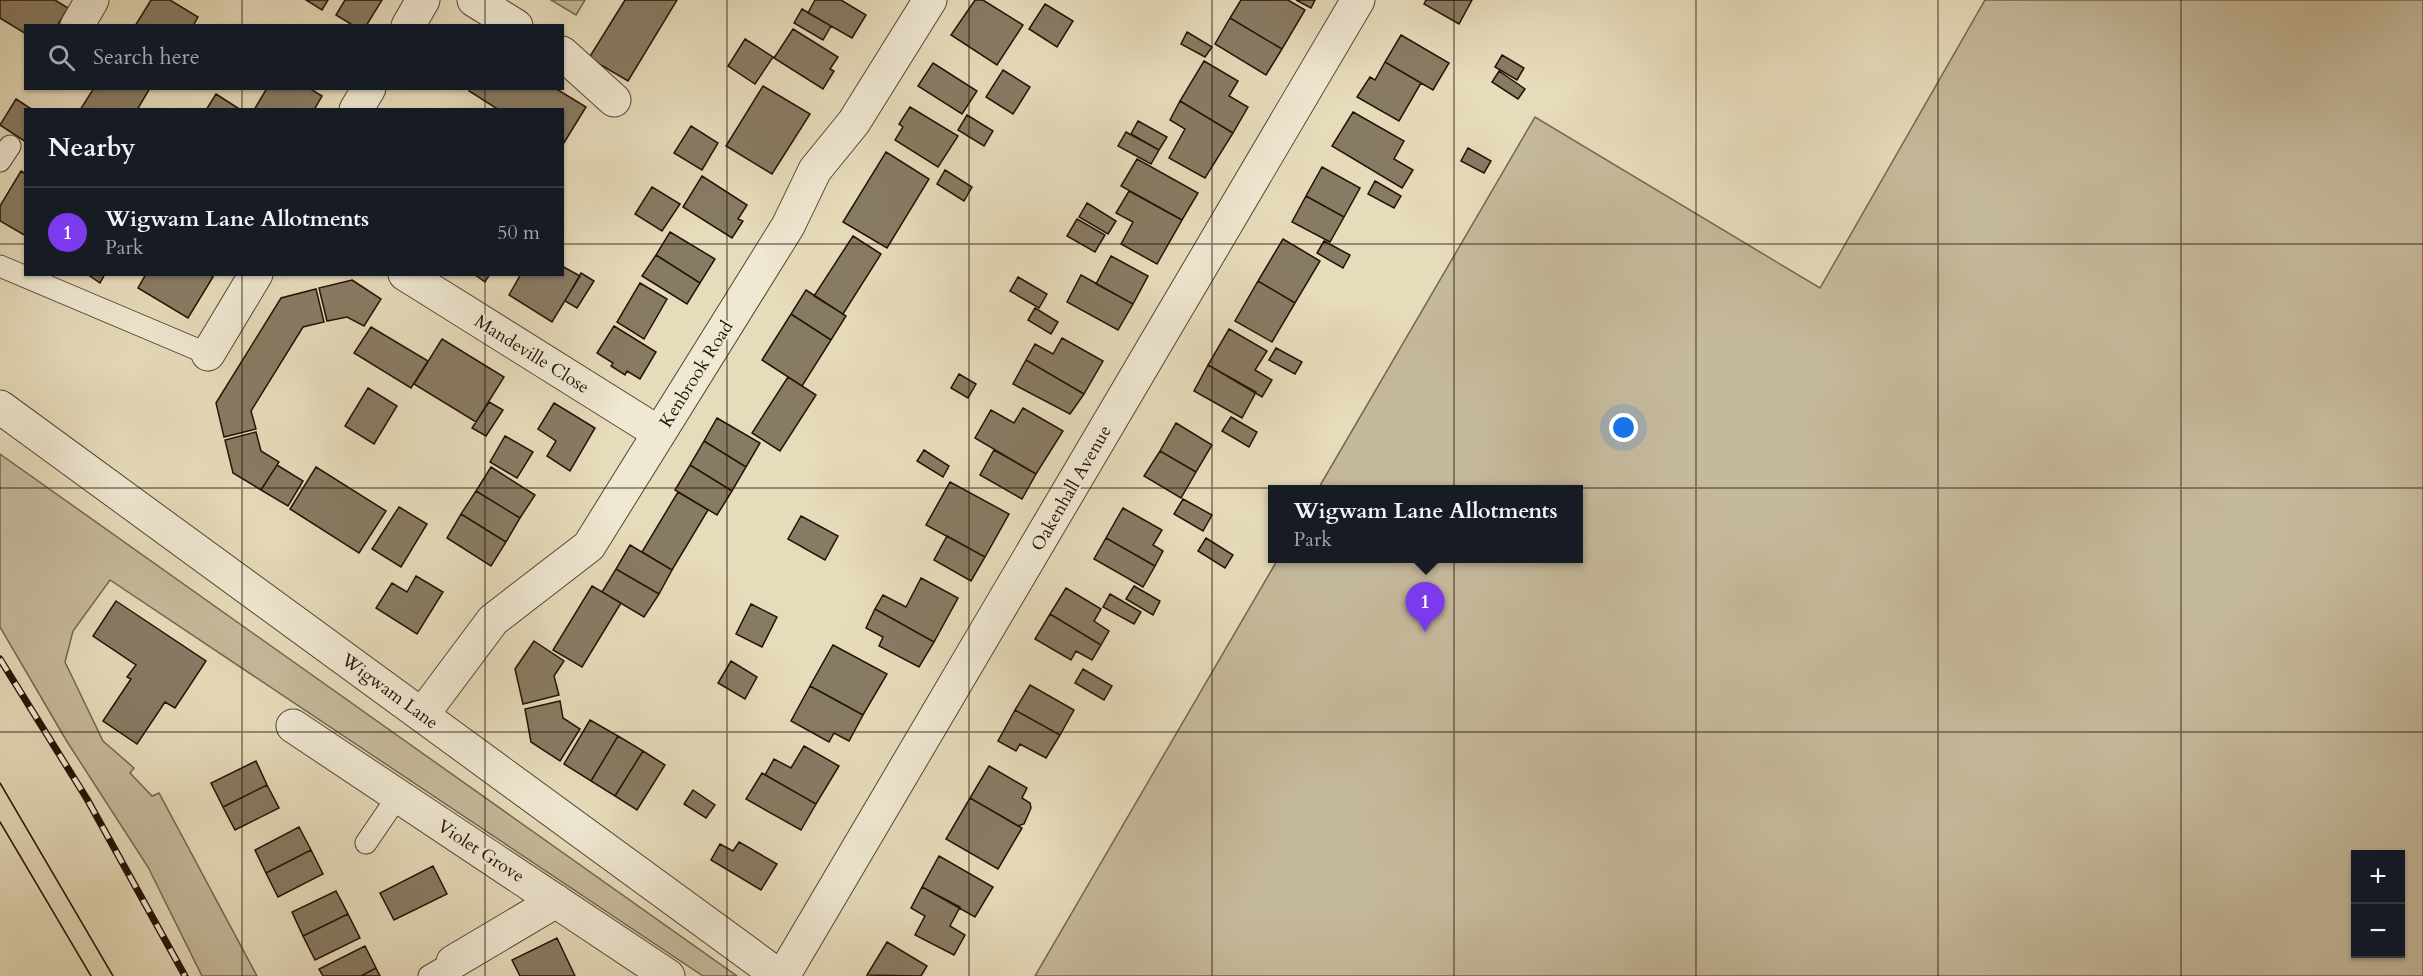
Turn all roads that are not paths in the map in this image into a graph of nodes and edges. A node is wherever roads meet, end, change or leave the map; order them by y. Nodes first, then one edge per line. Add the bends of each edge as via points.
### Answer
1 (92, 0) edge
2 (423, 0) edge
3 (474, 0) edge
4 (930, 0) edge
5 (1358, 0) edge
6 (78, 24) edge
7 (409, 24) edge
8 (513, 24) edge
9 (564, 55) edge
10 (368, 90) edge
11 (614, 100) dead end
12 (358, 108) edge
13 (0, 266) edge
14 (255, 276) edge
15 (408, 276) edge
16 (208, 354) joint
17 (0, 407) edge
18 (659, 433) junction
19 (422, 715) junction
20 (293, 726) dead end
21 (398, 796) junction
22 (366, 843) dead end
23 (556, 901) junction
24 (441, 969) edge
25 (668, 976) edge
26 (781, 976) edge

1 - 6 street
2 - 7 street
3 - 8 street
4 - 18 street, Kenbrook Road via 854,122 815,170 789,226
5 - 26 street, Oakenhall Avenue
9 - 11 street
10 - 12 street
13 - 16 lane
14 - 16 street
15 - 18 street, Mandeville Close
17 - 19 street, Wigwam Lane
18 - 19 street, Kenbrook Road via 589,546 493,620
19 - 26 street, Wigwam Lane
20 - 21 street, Violet Grove
21 - 22 lane
21 - 23 street, Violet Grove
23 - 24 street
23 - 25 street, Violet Grove

